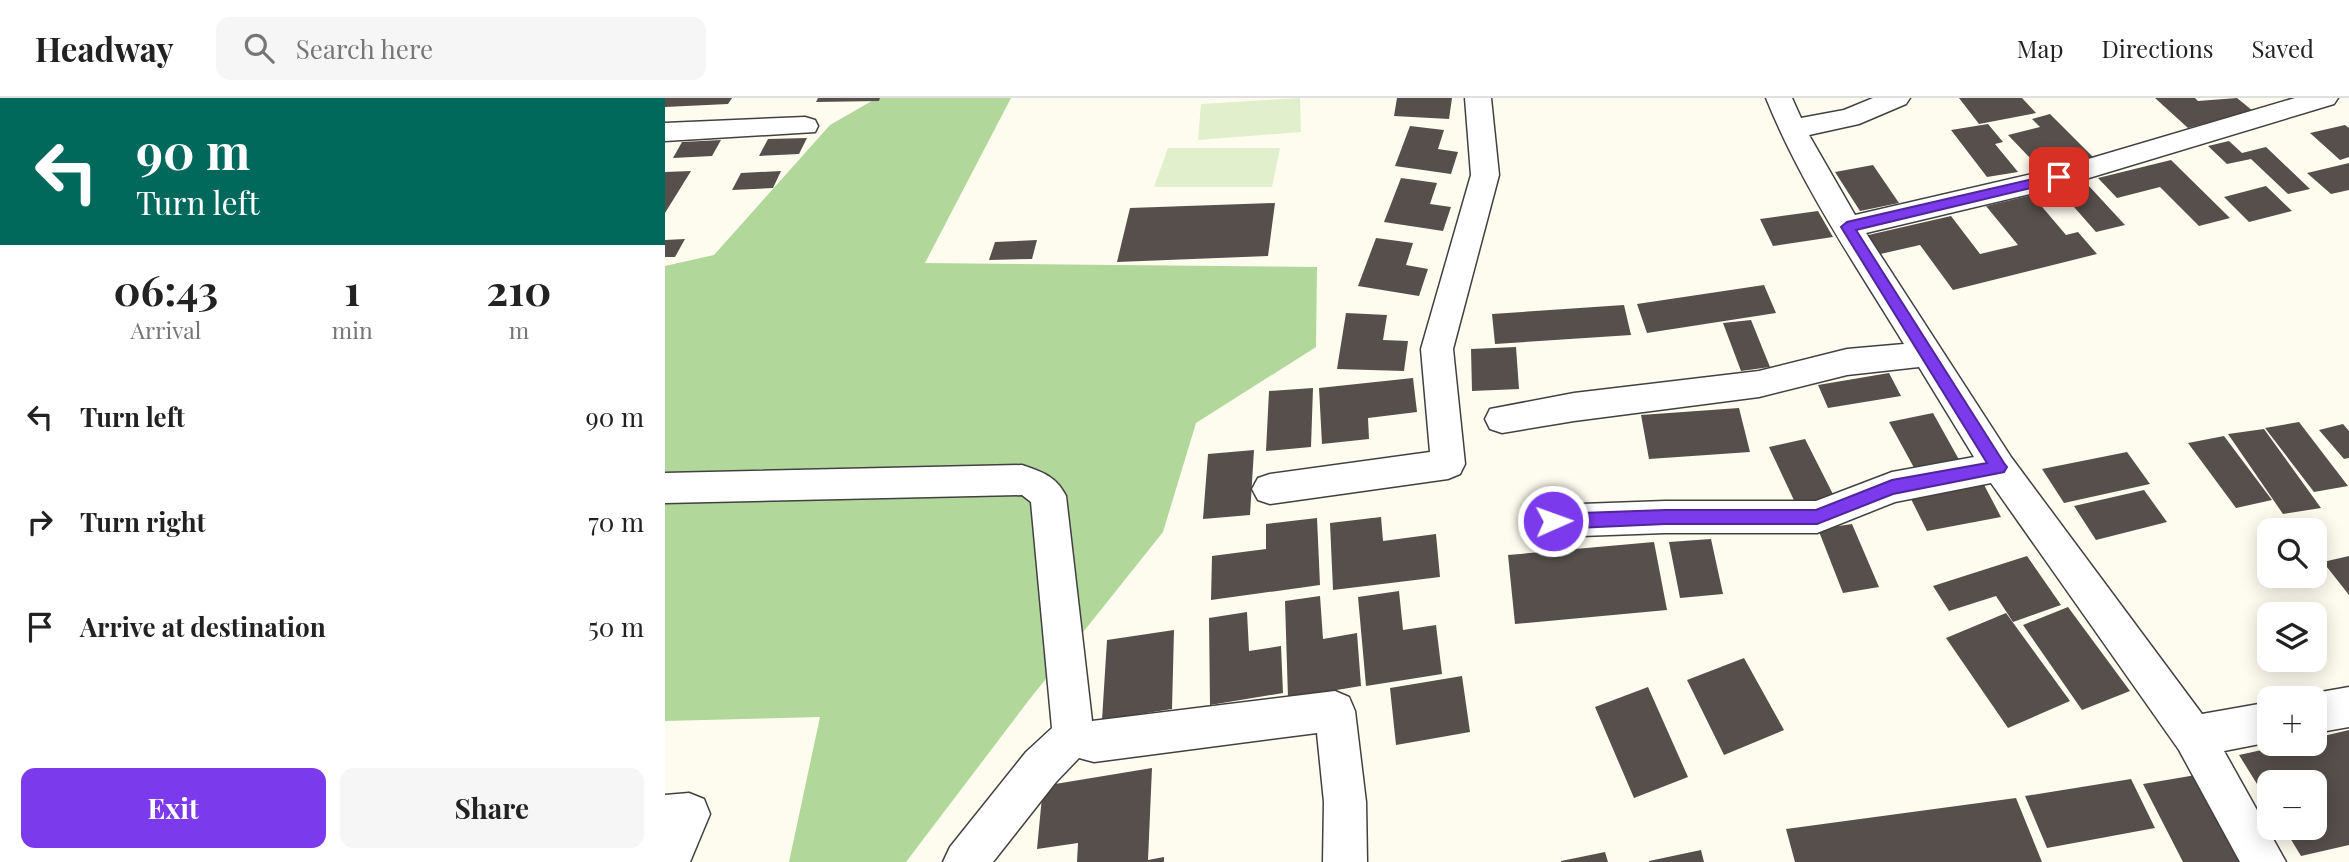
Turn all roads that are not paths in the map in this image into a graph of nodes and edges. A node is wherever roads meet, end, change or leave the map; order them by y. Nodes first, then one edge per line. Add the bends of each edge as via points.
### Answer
1 (1478, 98) edge
2 (1897, 98) edge
3 (2325, 98) edge
4 (1786, 113) edge
5 (805, 126) dead end
6 (665, 132) edge
7 (1847, 227) junction
8 (1927, 354) junction
9 (1502, 419) dead end
10 (1999, 467) junction
11 (665, 488) edge
12 (1270, 489) dead end
13 (1553, 521) dead end
14 (2349, 707) edge
15 (2327, 711) edge
16 (2257, 724) edge
17 (1073, 736) junction
18 (2193, 736) junction
19 (665, 816) edge
20 (668, 862) edge
21 (965, 862) edge
22 (1345, 862) edge
23 (2264, 862) edge

1 - 12 street via 1485,175 1437,349 1448,464
2 - 4 street via 1850,118
3 - 7 street via 2059,177
4 - 7 street
5 - 6 street
7 - 8 street
8 - 9 street via 1847,362 1759,384
8 - 10 street
10 - 13 street via 1892,487 1817,517
10 - 18 street
11 - 17 street via 1022,480 1037,485 1048,496
14 - 15 street
16 - 18 street
17 - 21 street via 1041,767
17 - 22 street via 1094,742 1335,711 1345,802
18 - 23 street
19 - 20 street via 689,814

